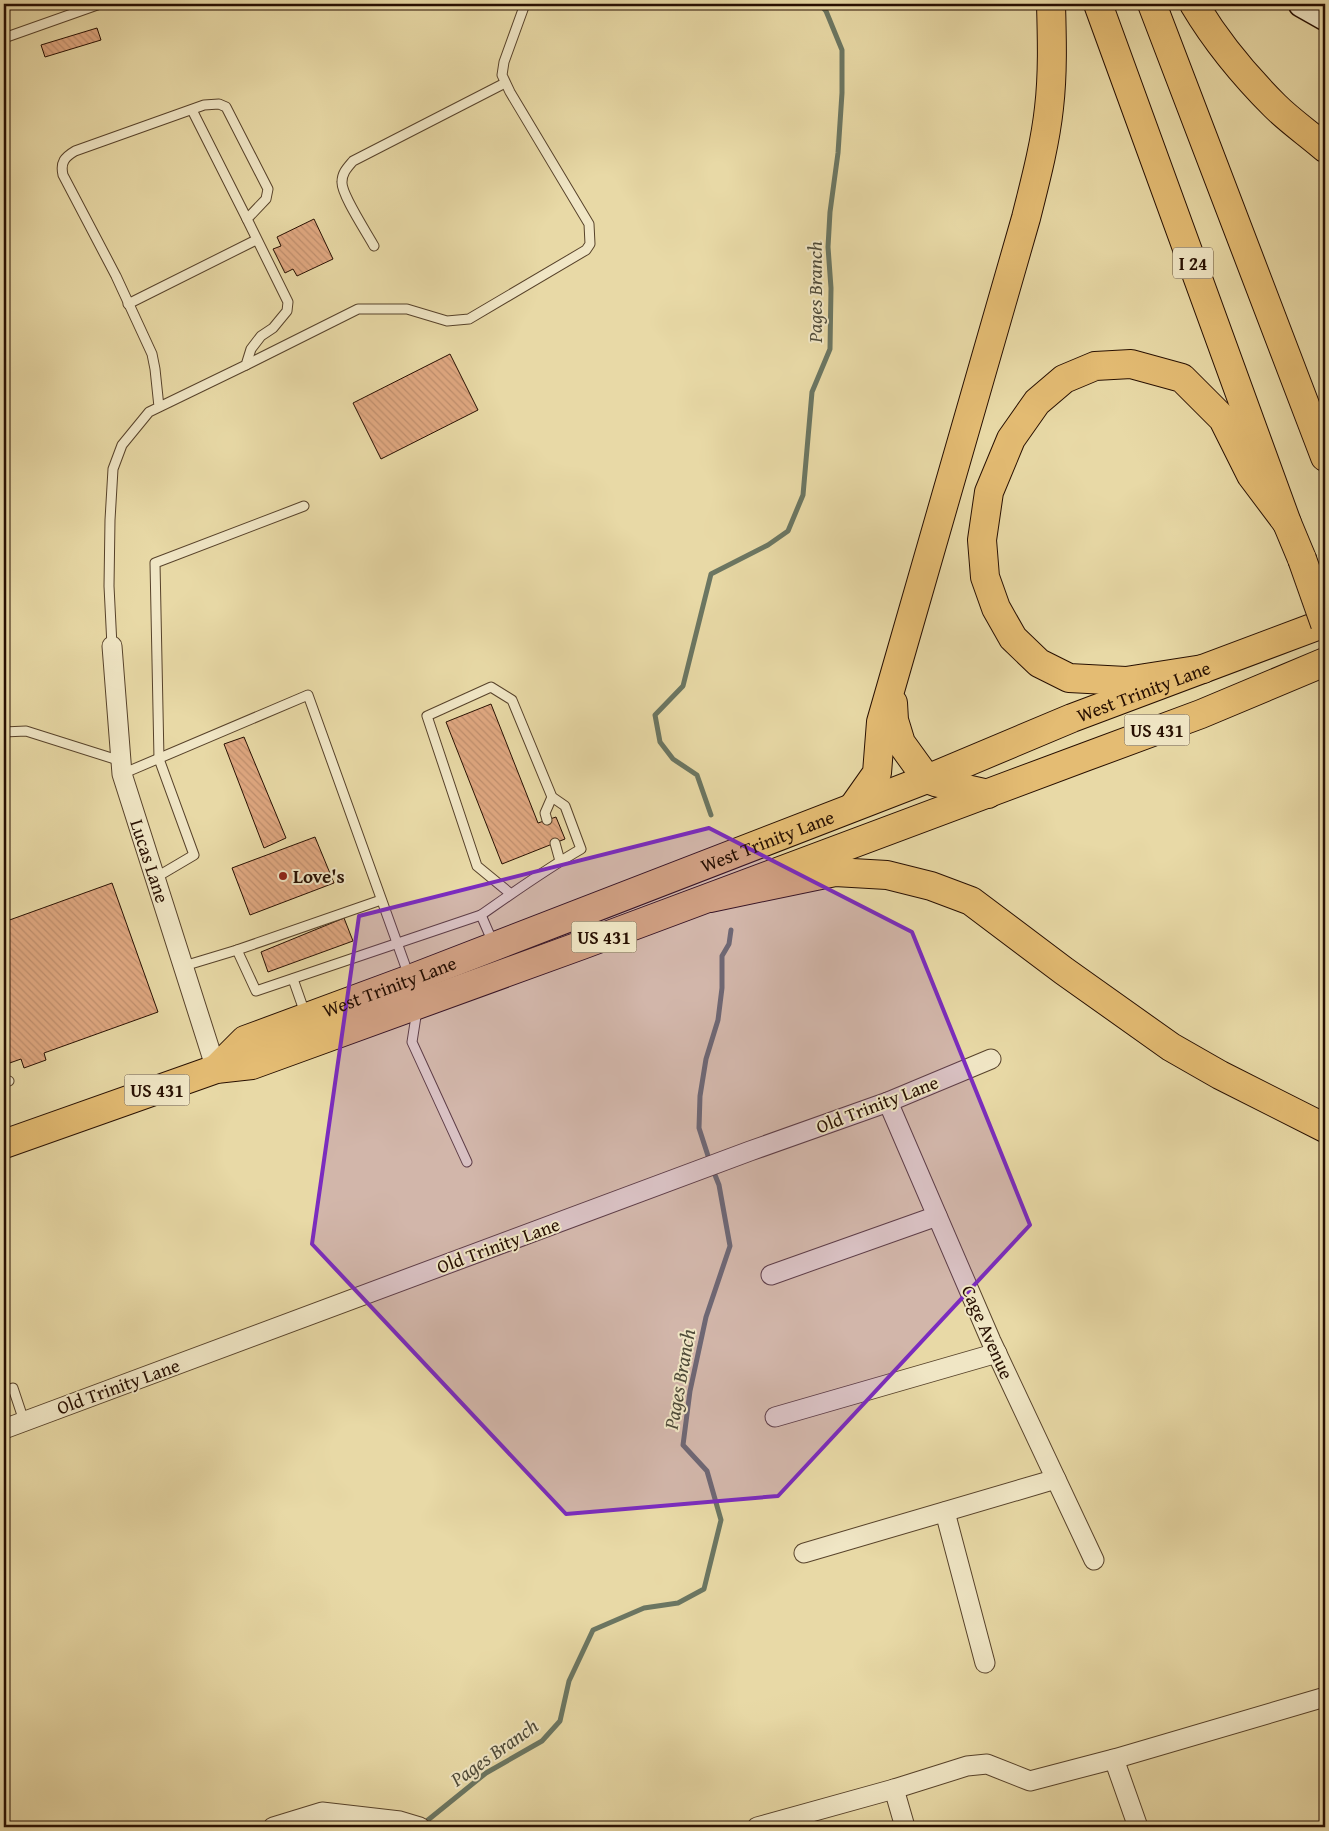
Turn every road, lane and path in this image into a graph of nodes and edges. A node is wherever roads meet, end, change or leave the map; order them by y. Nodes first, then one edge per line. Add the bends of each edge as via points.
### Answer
1 (100, 4) edge
2 (525, 4) edge
3 (1051, 4) edge
4 (1098, 4) edge
5 (1152, 4) edge
6 (1194, 4) edge
7 (1302, 4) edge
8 (87, 6) edge
9 (1325, 17) edge
10 (4, 38) edge
11 (505, 83) junction
12 (192, 110) junction
13 (1325, 148) edge
14 (247, 219) junction
15 (256, 240) junction
16 (374, 246) dead end
17 (128, 304) junction
18 (246, 365) junction
19 (160, 407) junction
20 (1325, 456) edge
21 (304, 506) dead end
22 (1287, 523) junction
23 (1325, 624) edge
24 (112, 646) joint
25 (1325, 662) edge
26 (1203, 669) junction
27 (892, 689) junction
28 (4, 732) edge
29 (159, 759) junction
30 (122, 767) junction
31 (927, 779) junction
32 (988, 794) junction
33 (552, 797) junction
34 (853, 808) junction
35 (547, 820) dead end
36 (554, 843) dead end
37 (560, 861) junction
38 (155, 878) junction
39 (511, 894) junction
40 (710, 898) junction
41 (381, 900) junction
42 (481, 914) junction
43 (397, 944) junction
44 (237, 950) junction
45 (500, 960) junction
46 (184, 966) junction
47 (293, 979) junction
48 (414, 992) junction
49 (311, 1029) junction
50 (991, 1060) dead end
51 (216, 1069) junction
52 (888, 1102) junction
53 (1325, 1128) edge
54 (4, 1144) edge
55 (466, 1162) dead end
56 (937, 1216) junction
57 (771, 1275) dead end
58 (997, 1353) junction
59 (4, 1391) edge
60 (775, 1417) dead end
61 (24, 1421) junction
62 (4, 1428) edge
63 (1056, 1480) junction
64 (944, 1512) junction
65 (804, 1553) dead end
66 (1094, 1560) dead end
67 (985, 1663) dead end
68 (1325, 1697) edge
69 (1114, 1759) junction
70 (894, 1790) junction
71 (273, 1827) edge
72 (420, 1827) edge
73 (757, 1827) edge
74 (905, 1827) edge
75 (1138, 1827) edge

1 - 8 lane
2 - 11 lane via 504,62 502,75
3 - 27 main road via 1049,108 1041,157
4 - 22 main road, I 24
5 - 20 main road
6 - 13 main road via 1234,62 1276,107
7 - 9 street
8 - 10 lane
11 - 16 lane via 353,161 344,171 342,183 346,196
11 - 18 lane via 589,224 590,244 586,250 468,319 447,320 407,309 358,308
12 - 14 lane
12 - 14 lane via 204,105 226,107 268,189 266,199
12 - 17 lane via 75,151 65,157 61,166 62,175
14 - 15 lane
15 - 17 lane
15 - 18 lane via 288,302 287,311 256,343
17 - 19 lane via 152,354
18 - 19 lane
19 - 24 lane via 149,412 122,445 113,469 109,586
21 - 29 lane via 155,563
22 - 23 main road, I 24, bridge
22 - 26 main road via 1251,475 1223,419 1182,378 1131,364 1095,366 1064,379 1037,402 1011,439 988,492 982,540 985,577 996,608 1013,638 1039,663 1069,678 1126,681
23 - 26 main road, West Trinity Lane / US 431
24 - 30 street, Lucas Lane
25 - 32 main road, West Trinity Lane / US 431 via 1201,714
26 - 31 main road, West Trinity Lane / US 431 via 1072,718
27 - 31 main road via 894,720 901,743
27 - 34 main road via 882,722 876,773
28 - 30 lane via 26,731
29 - 30 lane
29 - 38 lane via 194,856
29 - 41 lane via 308,696
30 - 38 street, Lucas Lane
31 - 32 main road
31 - 34 main road, West Trinity Lane / US 431
32 - 40 main road, West Trinity Lane / US 431
33 - 35 lane via 545,813
33 - 37 lane via 565,806 581,849
33 - 39 lane via 512,700 491,687 426,716 477,866
34 - 45 main road, West Trinity Lane / US 431
36 - 37 lane
37 - 39 lane
38 - 46 street, Lucas Lane
39 - 42 lane
40 - 45 main road, West Trinity Lane / US 431
40 - 53 main road via 835,872 887,875 931,886 971,901 1170,1047
41 - 43 lane
41 - 44 lane
42 - 43 lane
42 - 45 lane
43 - 47 lane
43 - 48 lane
44 - 46 lane
44 - 47 lane via 256,991
45 - 48 main road, West Trinity Lane / US 431
46 - 51 street, Lucas Lane
47 - 49 lane
48 - 49 main road, West Trinity Lane / US 431
48 - 55 lane via 412,1042
49 - 51 main road, West Trinity Lane / US 431 via 252,1065
50 - 52 street, Old Trinity Lane
51 - 54 main road, West Trinity Lane / US 431
52 - 56 street, Cage Avenue
52 - 61 street, Old Trinity Lane
56 - 57 street
56 - 58 street, Cage Avenue
58 - 60 street
58 - 63 street, Cage Avenue
59 - 61 lane via 13,1388
61 - 62 street, Old Trinity Lane
63 - 64 street
63 - 66 street, Cage Avenue
64 - 65 street
64 - 67 street
68 - 69 street
69 - 70 street via 1030,1781 987,1764 967,1766
69 - 75 street
70 - 73 street
70 - 74 street
71 - 72 street via 322,1812 400,1821

